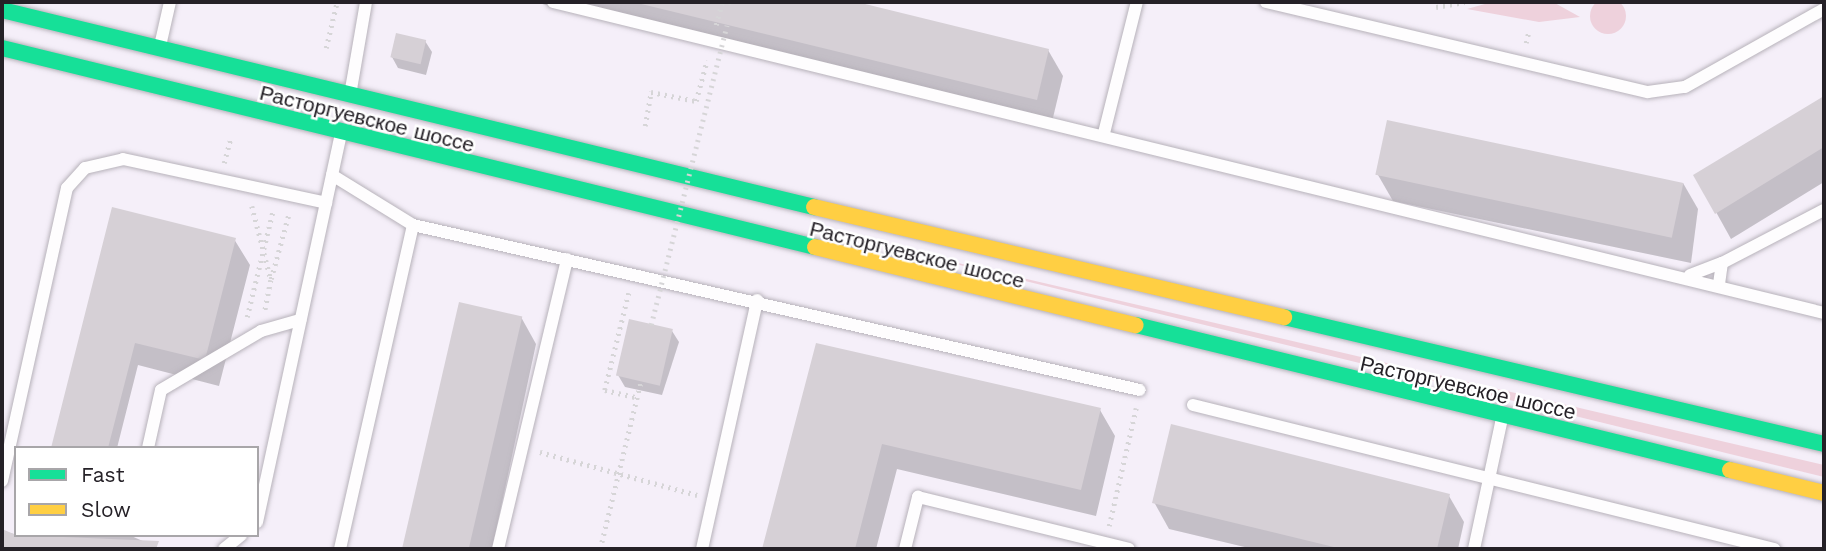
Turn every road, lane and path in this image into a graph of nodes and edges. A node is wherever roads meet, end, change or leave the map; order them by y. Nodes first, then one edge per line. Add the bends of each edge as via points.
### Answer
1 (170, 2) edge
2 (337, 2) edge
3 (366, 2) edge
4 (553, 2) edge
5 (1137, 2) edge
6 (1266, 2) edge
7 (1465, 2) edge
8 (1436, 8) dead end
9 (1824, 9) edge
10 (2, 10) edge
11 (727, 25) dead end
12 (712, 42) junction
13 (326, 48) dead end
14 (2, 49) edge
15 (159, 51) junction
16 (349, 99) junction
17 (645, 125) dead end
18 (1104, 134) junction
19 (341, 135) junction
20 (332, 174) junction
21 (247, 185) junction
22 (276, 192) junction
23 (293, 195) junction
24 (326, 202) junction
25 (1824, 210) edge
26 (413, 225) junction
27 (264, 250) junction
28 (567, 259) junction
29 (1722, 263) junction
30 (634, 274) junction
31 (1689, 276) junction
32 (271, 279) junction
33 (1719, 284) junction
34 (757, 300) junction
35 (1824, 313) edge
36 (300, 320) junction
37 (652, 325) dead end
38 (261, 331) junction
39 (241, 342) junction
40 (641, 381) dead end
41 (1140, 390) joint
42 (636, 397) junction
43 (1193, 405) dead end
44 (1502, 418) junction
45 (1824, 444) edge
46 (148, 446) edge
47 (522, 447) junction
48 (619, 473) junction
49 (1489, 479) junction
50 (2, 481) edge
51 (1824, 493) edge
52 (713, 500) junction
53 (259, 513) edge
54 (239, 537) edge
55 (1105, 543) junction
56 (224, 549) edge
57 (340, 549) edge
58 (498, 549) edge
59 (600, 549) edge
60 (702, 549) edge
61 (905, 549) edge
62 (1129, 549) edge
63 (1474, 549) edge
64 (1774, 549) edge

1 - 15 lane
2 - 13 path
3 - 16 lane
4 - 12 lane
5 - 18 lane
6 - 9 lane via 1648,92 1685,87
7 - 8 path
10 - 15 main road, Расторгуевское шоссе
11 - 37 path, bridge
12 - 17 path via 696,101 651,92
12 - 18 lane
14 - 19 main road, Расторгуевское шоссе
15 - 16 main road, Расторгуевское шоссе
16 - 19 lane
16 - 45 main road, Расторгуевское шоссе
18 - 31 lane
19 - 20 lane
19 - 44 main road, Расторгуевское шоссе
20 - 24 lane
20 - 26 lane
21 - 22 lane
21 - 27 path
21 - 50 lane via 123,159 85,168 67,188
22 - 23 lane
22 - 27 path
23 - 24 lane
23 - 32 path
24 - 36 lane
25 - 29 lane
26 - 28 lane
26 - 57 lane
27 - 32 path
27 - 39 path
28 - 30 lane
28 - 47 lane
29 - 31 lane
29 - 33 lane
30 - 34 lane
30 - 42 path via 605,390
31 - 33 lane
32 - 38 path
33 - 35 lane
34 - 41 lane
34 - 52 lane
36 - 38 lane
36 - 53 lane
38 - 39 lane
39 - 46 lane via 161,390
40 - 42 path
41 - 55 path
42 - 48 path
43 - 49 lane
44 - 49 lane
44 - 51 main road, Расторгуевское шоссе
47 - 48 path
47 - 58 lane
48 - 52 path
48 - 59 path
49 - 63 lane
49 - 64 lane
52 - 60 lane
54 - 56 lane
55 - 61 lane via 918,496
55 - 62 lane

